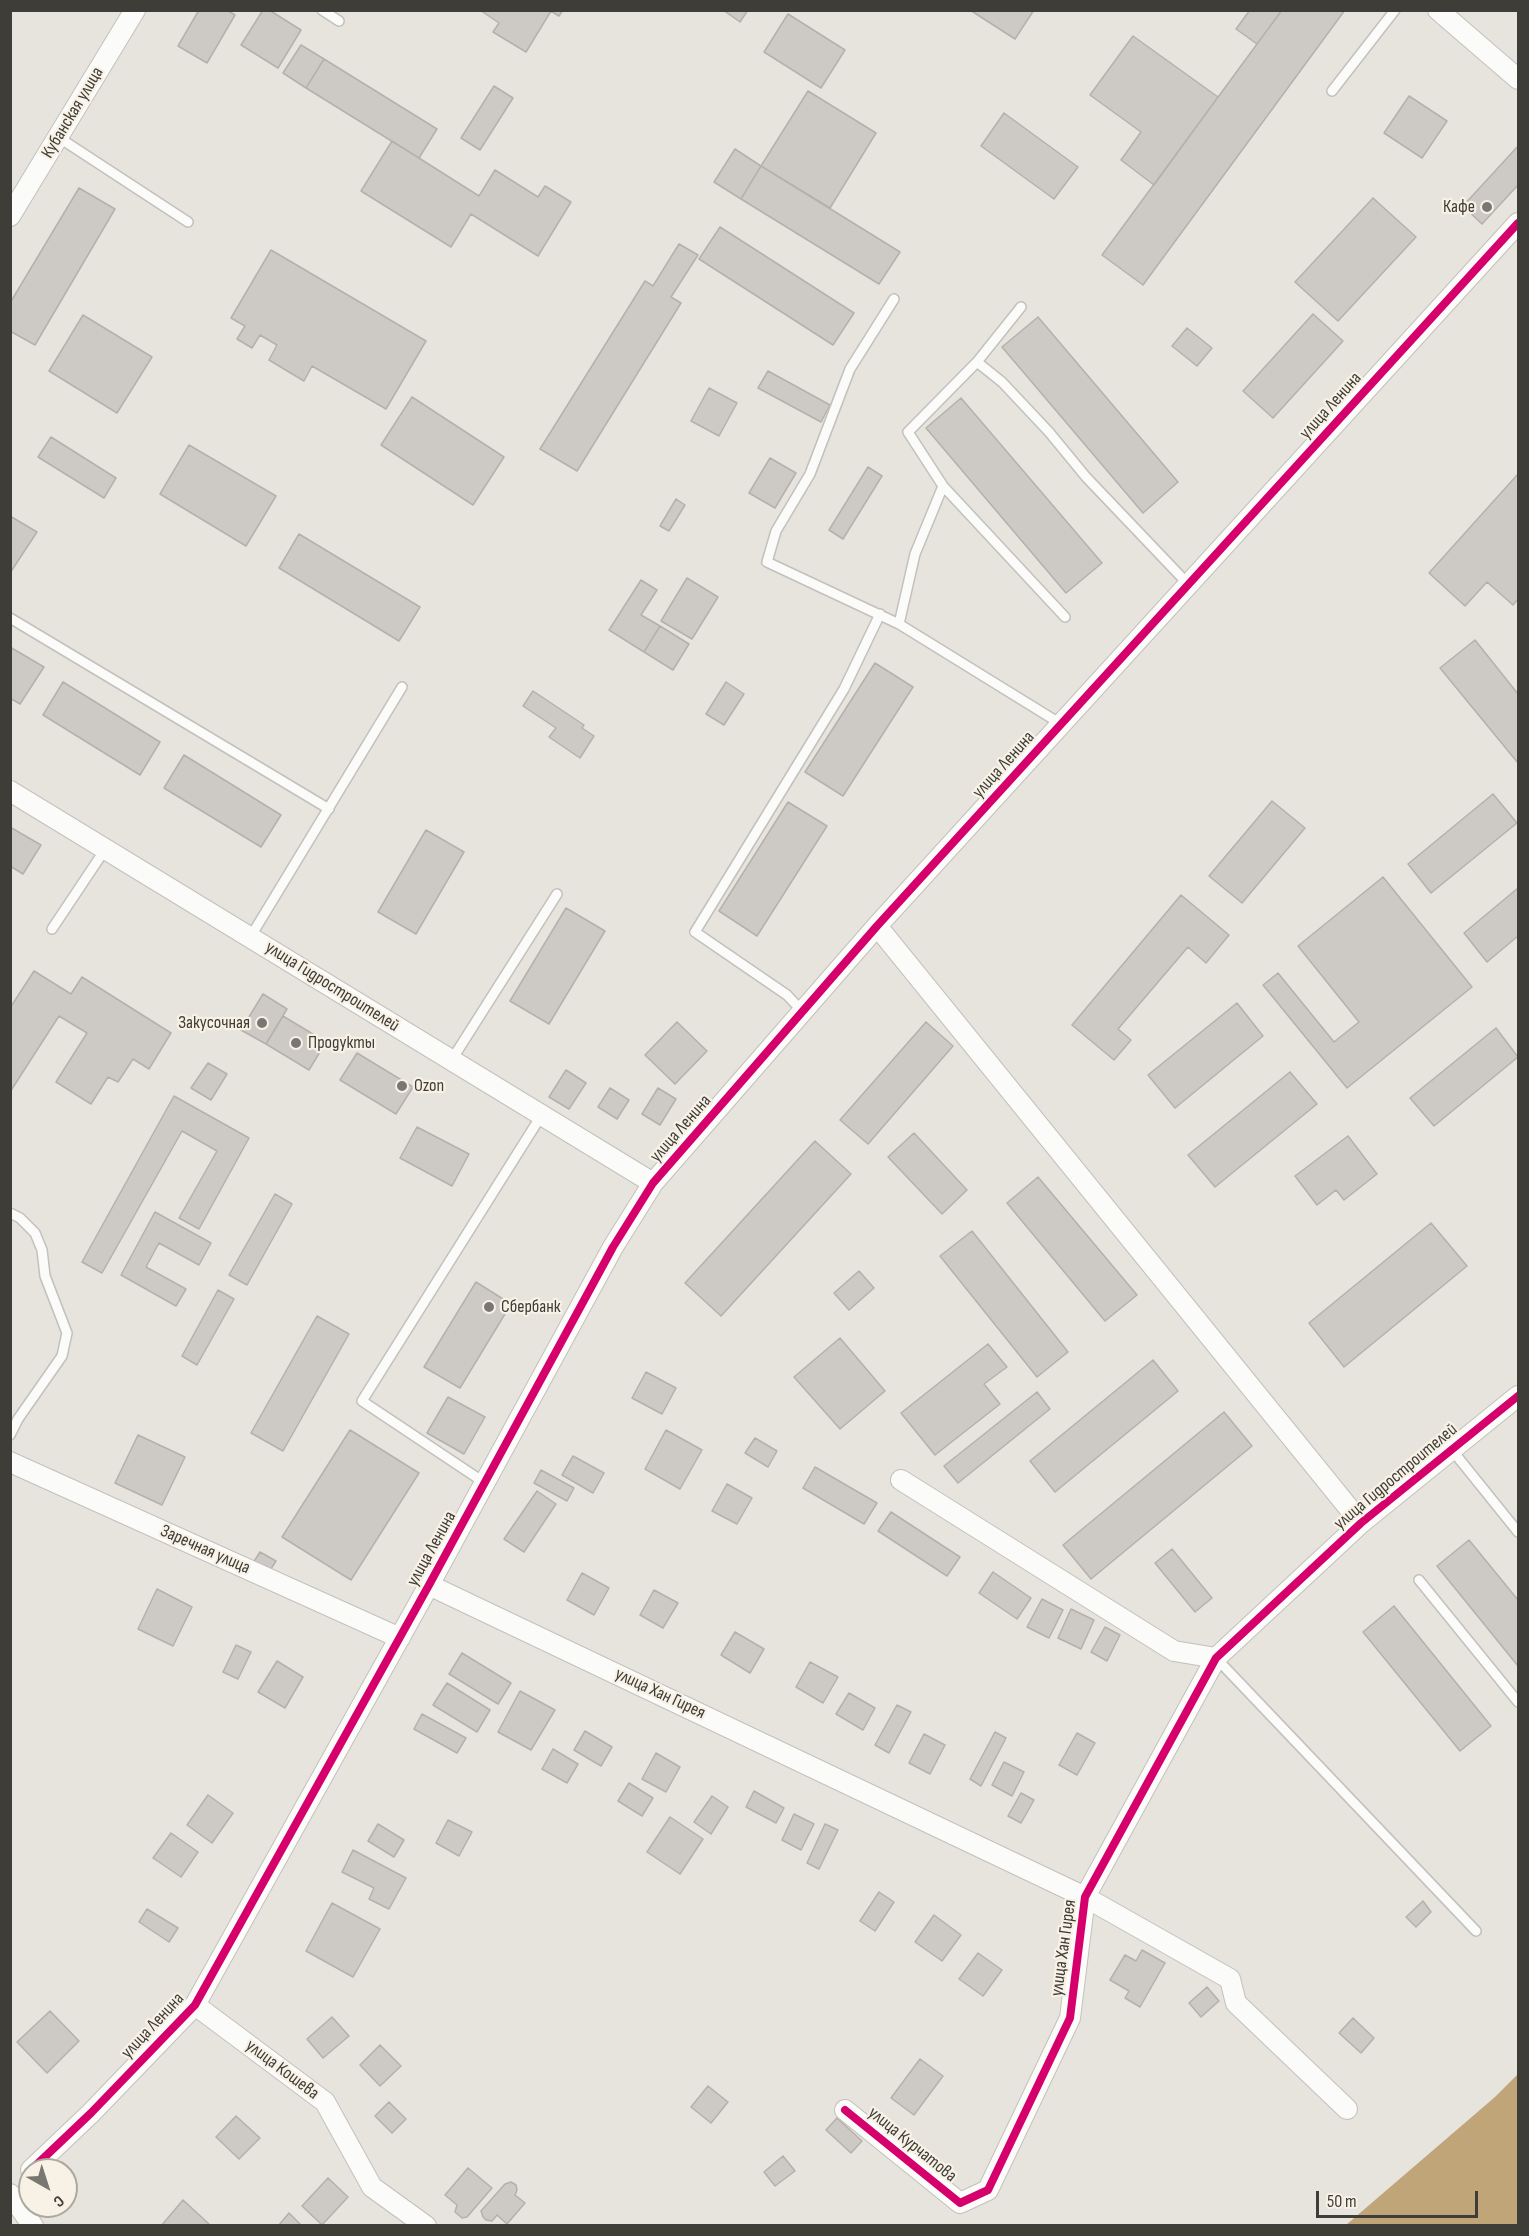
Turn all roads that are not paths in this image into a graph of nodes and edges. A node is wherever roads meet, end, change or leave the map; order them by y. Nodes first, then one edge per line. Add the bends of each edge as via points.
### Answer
1 (135, 10) edge
2 (322, 10) edge
3 (1395, 10) edge
4 (1438, 10) edge
5 (339, 21) dead end
6 (1518, 79) edge
7 (1332, 91) dead end
8 (58, 137) junction
9 (10, 216) edge
10 (188, 222) dead end
11 (1518, 223) edge
12 (894, 299) dead end
13 (1022, 307) dead end
14 (977, 362) junction
15 (943, 486) junction
16 (1188, 585) junction
17 (880, 614) junction
18 (1065, 617) dead end
19 (10, 618) edge
20 (899, 624) junction
21 (402, 687) dead end
22 (1061, 724) junction
23 (10, 791) edge
24 (329, 809) junction
25 (106, 848) junction
26 (557, 894) dead end
27 (877, 926) junction
28 (52, 929) dead end
29 (251, 936) junction
30 (802, 1011) junction
31 (451, 1061) junction
32 (541, 1116) junction
33 (653, 1183) junction
34 (10, 1213) edge
35 (1518, 1396) edge
36 (10, 1435) edge
37 (1452, 1450) junction
38 (10, 1462) edge
39 (901, 1480) dead end
40 (485, 1483) junction
41 (1362, 1523) junction
42 (1518, 1532) edge
43 (1419, 1580) dead end
44 (429, 1585) junction
45 (400, 1638) junction
46 (1216, 1658) junction
47 (1518, 1701) edge
48 (1085, 1897) junction
49 (1476, 1930) dead end
50 (195, 2005) junction
51 (1347, 2109) dead end
52 (845, 2110) dead end
53 (43, 2158) edge
54 (10, 2194) edge
55 (960, 2203) joint
56 (33, 2226) edge
57 (426, 2226) edge

1 - 8 street, Кубанская улица
2 - 5 lane
3 - 7 lane
4 - 6 street
8 - 9 street, Кубанская улица
8 - 10 lane
11 - 16 street, улица Ленина
12 - 17 lane via 850,369 810,474 776,531 767,562
13 - 14 lane
14 - 15 lane via 908,432
14 - 16 lane via 1002,382
15 - 18 lane
15 - 20 lane via 915,554
16 - 22 street, улица Ленина
17 - 20 lane
17 - 30 lane via 844,689 695,932 787,995
19 - 24 lane
20 - 22 lane
21 - 24 lane
22 - 27 street, улица Ленина
23 - 25 street, улица Гидростроителей
24 - 29 lane
25 - 28 lane
25 - 29 street, улица Гидростроителей
26 - 31 lane
27 - 30 street, улица Ленина
27 - 41 street
29 - 31 street, улица Гидростроителей
30 - 33 street, улица Ленина
31 - 32 street, улица Гидростроителей
32 - 33 street, улица Гидростроителей
32 - 40 lane via 362,1401
33 - 40 street, улица Ленина via 613,1247
34 - 36 lane via 35,1233 67,1333 62,1356
35 - 37 street, улица Гидростроителей
37 - 41 street, улица Гидростроителей
37 - 42 lane
38 - 45 street, Заречная улица
39 - 46 street via 1174,1651
40 - 44 street, улица Ленина
41 - 46 street, улица Гидростроителей
43 - 47 lane
44 - 45 street, улица Ленина
44 - 48 street, улица Хан Гирея
45 - 50 street, улица Ленина
46 - 48 street, улица Хан Гирея
46 - 49 lane
48 - 51 street, улица Хан Гирея via 1230,1979 1236,2003
48 - 55 street, улица Хан Гирея via 1070,2018 988,2190
50 - 53 street, улица Ленина
50 - 57 street, улица Кошева via 325,2102 372,2187
52 - 55 street, улица Курчатова
54 - 56 street

